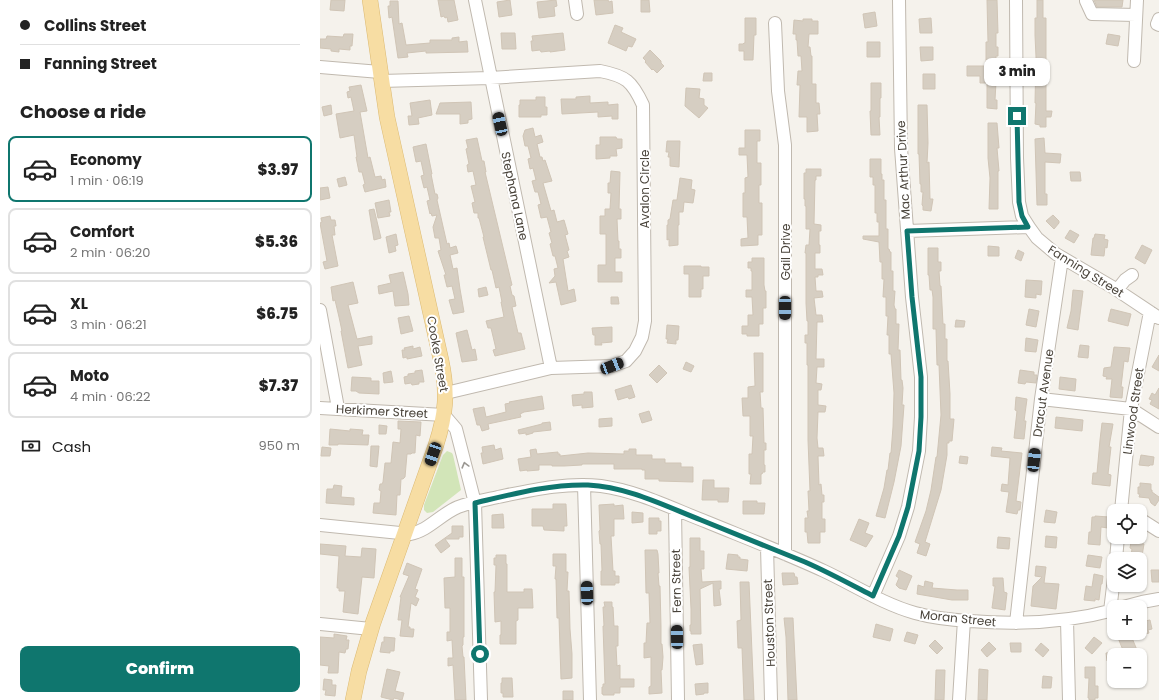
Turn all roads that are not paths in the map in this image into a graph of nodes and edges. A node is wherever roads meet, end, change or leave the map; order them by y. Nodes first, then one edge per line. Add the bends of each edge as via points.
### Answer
1 (370, 0) edge
2 (475, 0) edge
3 (575, 0) edge
4 (899, 0) edge
5 (1016, 0) edge
6 (1137, 0) edge
7 (1086, 2) dead end
8 (577, 14) dead end
9 (1136, 16) junction
10 (775, 23) dead end
11 (1134, 61) dead end
12 (320, 67) edge
13 (380, 76) junction
14 (490, 78) junction
15 (1028, 227) junction
16 (907, 231) junction
17 (1062, 258) junction
18 (1132, 275) dead end
19 (1117, 290) junction
20 (320, 310) edge
21 (1154, 315) edge
22 (551, 368) junction
23 (446, 393) junction
24 (1041, 399) junction
25 (320, 408) edge
26 (338, 408) junction
27 (1131, 409) junction
28 (444, 415) junction
29 (1159, 427) edge
30 (584, 485) junction
31 (475, 503) junction
32 (1123, 504) edge
33 (675, 510) junction
34 (1147, 523) edge
35 (320, 525) edge
36 (1159, 531) edge
37 (404, 534) junction
38 (767, 547) junction
39 (785, 554) junction
40 (873, 596) junction
41 (1159, 599) edge
42 (1147, 601) edge
43 (1107, 611) edge
44 (964, 620) junction
45 (1067, 620) junction
46 (1016, 623) junction
47 (320, 624) edge
48 (371, 629) junction
49 (353, 700) edge
50 (481, 700) edge
51 (590, 700) edge
52 (678, 700) edge
53 (771, 700) edge
54 (959, 700) edge
55 (1069, 700) edge

1 - 13 main road, Cooke Street
2 - 14 street, Stephana Lane
3 - 8 street
4 - 16 street, Mac Arthur Drive via 901,148
5 - 15 street, Fanning Street via 1019,202
6 - 9 street
7 - 9 street via 1092,14
9 - 11 street
10 - 39 street, Gail Drive via 778,91 785,145
12 - 13 street, Avalon Circle
13 - 14 street, Avalon Circle
13 - 23 main road, Cooke Street
14 - 22 street, Stephana Lane
14 - 22 street, Avalon Circle via 600,71 627,80 637,90 643,105 645,321 642,337 626,361 612,366
15 - 16 street
15 - 17 street, Fanning Street
16 - 40 street, Mac Arthur Drive via 921,377 919,451 908,507 899,536
17 - 19 street, Fanning Street
17 - 24 street, Dracut Avenue
18 - 19 street
19 - 21 street, Fanning Street
20 - 26 street
21 - 27 street, Linwood Street
22 - 23 street, Avalon Circle
23 - 28 main road, Cooke Street
24 - 27 street
24 - 46 street, Dracut Avenue
25 - 26 street, Herkimer Street
26 - 28 street, Herkimer Street
27 - 29 street
27 - 32 street, Linwood Street
31 -> 28 street via 456,429
28 - 37 main road, Cooke Street
30 - 31 street, Moran Street via 536,489
30 - 33 street, Moran Street via 627,492
30 - 51 street
31 - 37 street, Moran Street via 453,510 413,534
31 - 50 street
33 - 38 street, Moran Street
33 - 52 street, Fern Street
34 - 36 street
35 - 37 street
37 - 48 main road, Cooke Street
38 - 39 street, Moran Street
38 - 53 street, Houston Street
39 - 40 street, Moran Street
40 - 44 street, Moran Street via 915,613
41 - 42 street
43 - 45 street, Moran Street
44 - 46 street, Moran Street
44 - 54 street
45 - 46 street, Moran Street
45 - 55 street
47 - 48 street
48 - 49 main road, Cooke Street

